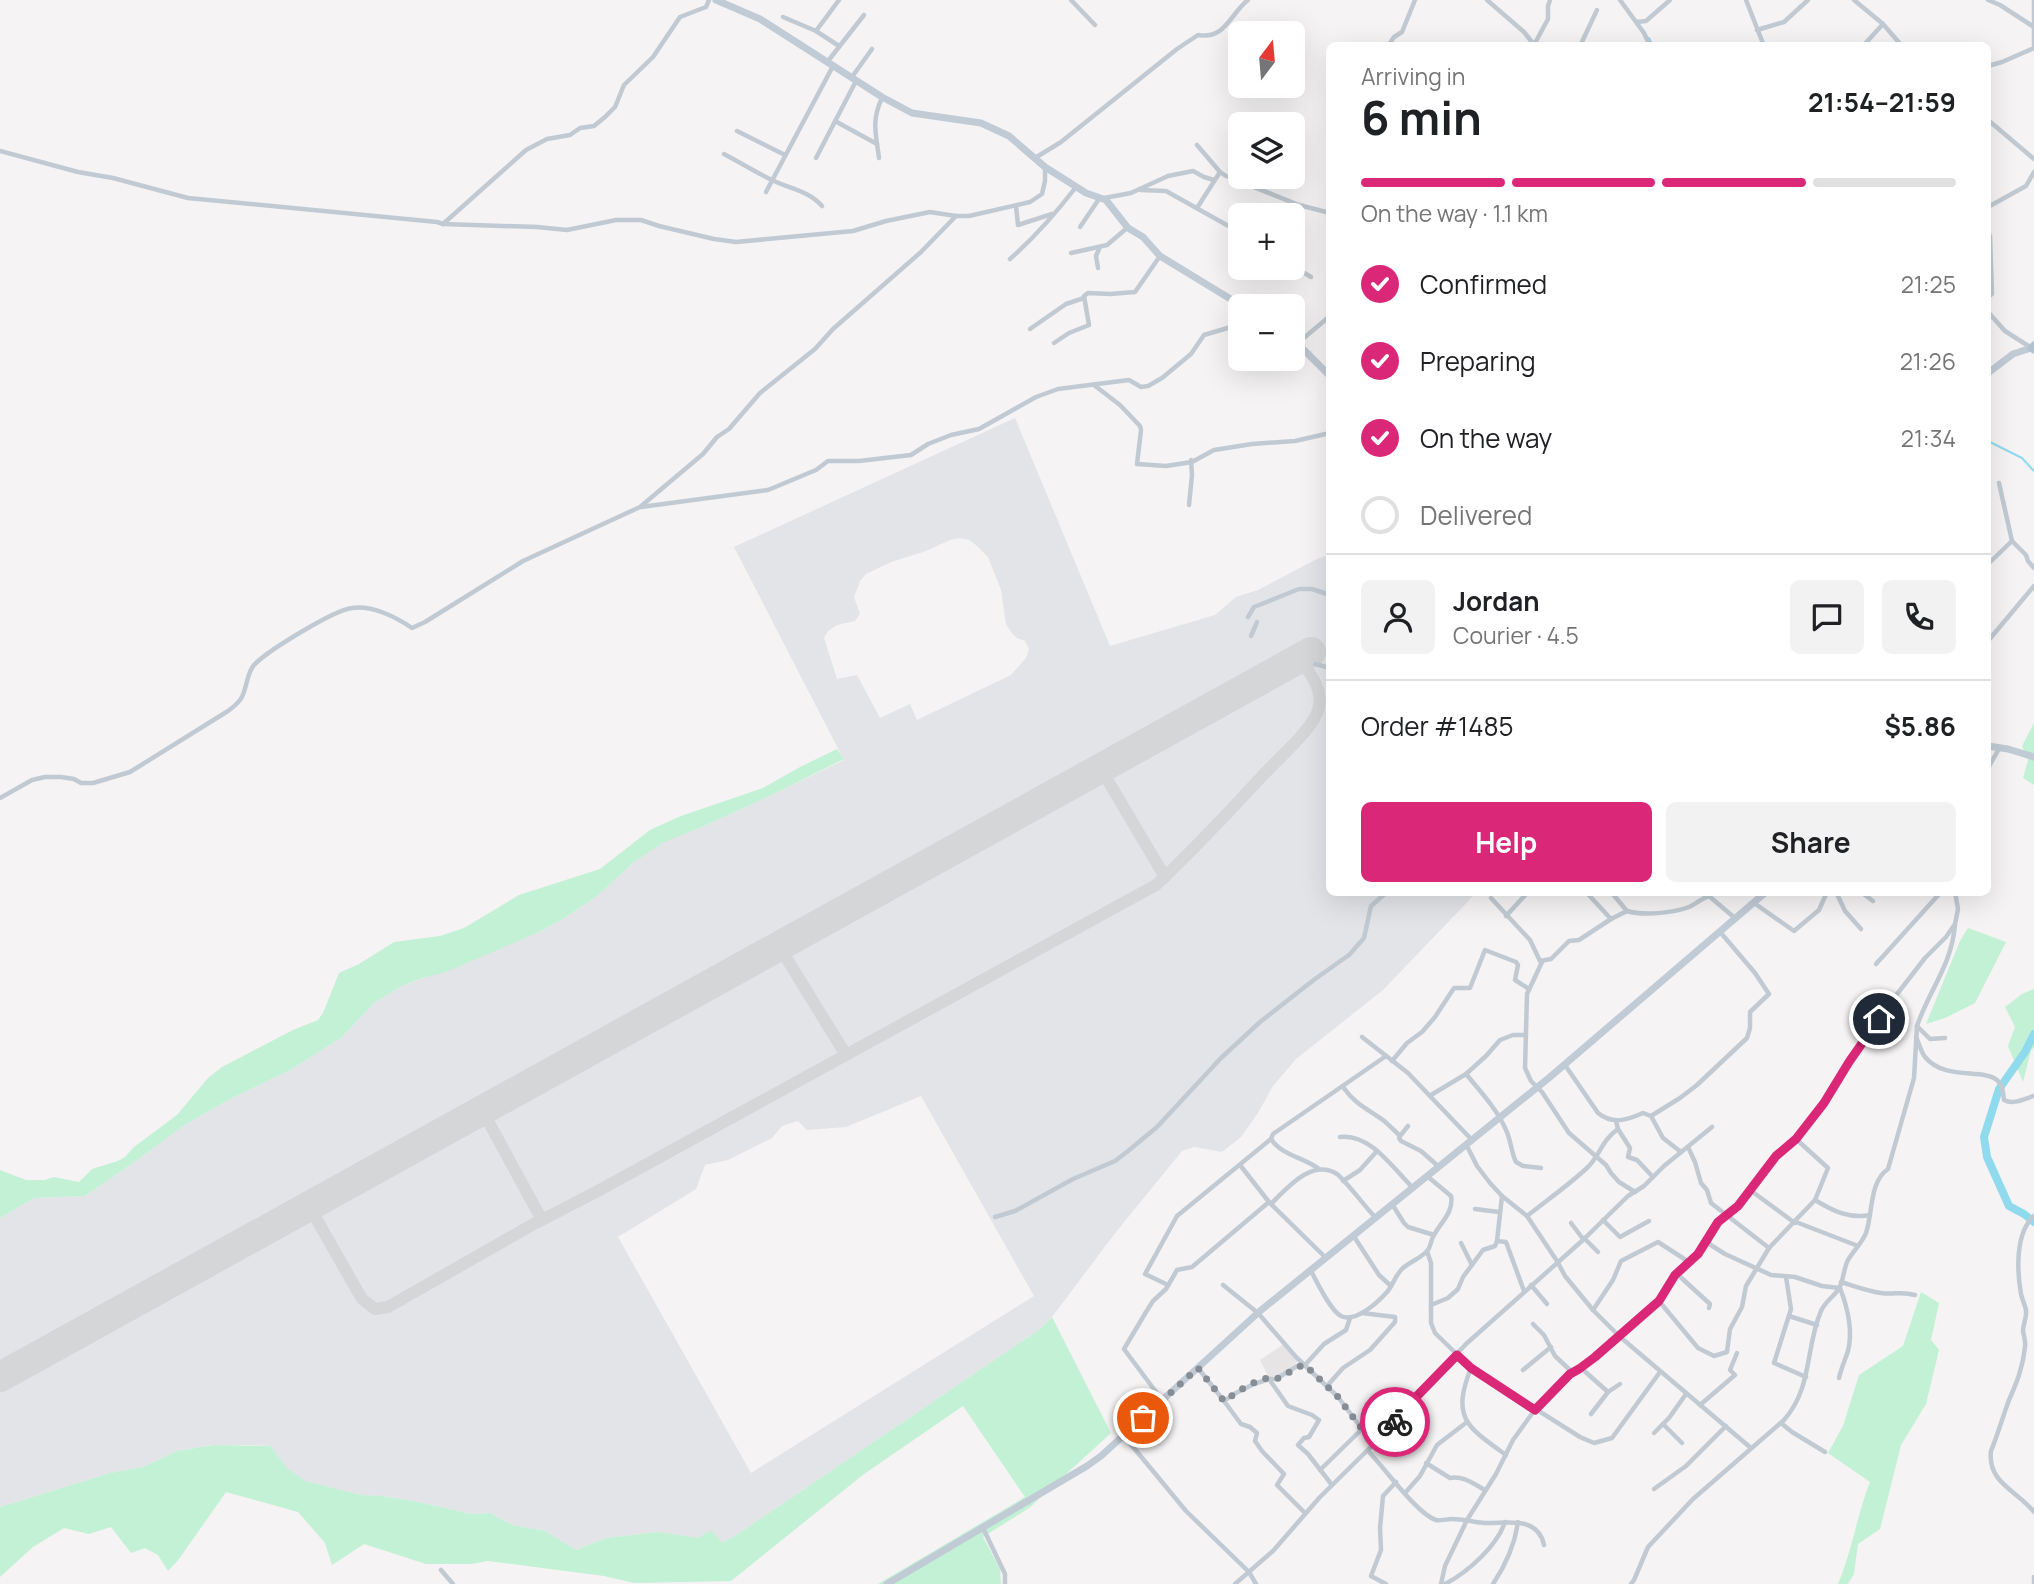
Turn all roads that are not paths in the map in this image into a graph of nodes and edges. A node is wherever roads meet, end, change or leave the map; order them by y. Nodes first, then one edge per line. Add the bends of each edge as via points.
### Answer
1 (709, 0) edge
2 (716, 0) edge
3 (839, 0) edge
4 (1072, 0) edge
5 (1248, 0) edge
6 (1415, 0) edge
7 (1487, 0) edge
8 (1550, 0) edge
9 (1620, 0) edge
10 (1670, 0) edge
11 (1746, 0) edge
12 (1808, 0) edge
13 (1854, 0) edge
14 (1989, 0) edge
15 (2034, 0) edge
16 (1597, 10) dead end
17 (864, 15) dead end
18 (783, 17) dead end
19 (1636, 22) junction
20 (1883, 24) junction
21 (1095, 25) dead end
22 (2034, 27) edge
23 (1756, 30) junction
24 (816, 31) junction
25 (1391, 42) edge
26 (1532, 42) edge
27 (1536, 42) edge
28 (1582, 42) edge
29 (1648, 42) edge
30 (1762, 42) edge
31 (1867, 42) edge
32 (1899, 42) edge
33 (839, 46) junction
34 (2034, 47) edge
35 (872, 49) dead end
36 (831, 63) junction
37 (1991, 65) edge
38 (854, 79) junction
39 (882, 97) junction
40 (835, 121) junction
41 (1991, 123) edge
42 (737, 131) dead end
43 (877, 144) junction
44 (1197, 145) dead end
45 (0, 150) edge
46 (724, 154) dead end
47 (785, 155) dead end
48 (816, 158) dead end
49 (878, 158) dead end
50 (1035, 158) junction
51 (2034, 159) edge
52 (1045, 167) junction
53 (1220, 172) junction
54 (2034, 172) edge
55 (772, 180) junction
56 (1214, 180) junction
57 (1076, 187) junction
58 (1140, 190) junction
59 (766, 192) dead end
60 (1106, 200) junction
61 (822, 206) dead end
62 (1016, 206) junction
63 (1991, 206) edge
64 (1197, 208) junction
65 (1326, 212) edge
66 (1056, 213) junction
67 (956, 216) junction
68 (443, 224) junction
69 (1228, 226) edge
70 (1080, 227) dead end
71 (1128, 228) junction
72 (1099, 248) junction
73 (1071, 253) dead end
74 (1160, 256) junction
75 (1010, 259) dead end
76 (1991, 265) edge
77 (1098, 268) dead end
78 (1305, 273) edge
79 (1311, 277) dead end
80 (1991, 295) edge
81 (1084, 298) junction
82 (1228, 298) edge
83 (1991, 315) edge
84 (1326, 319) edge
85 (1228, 328) edge
86 (1030, 329) dead end
87 (1305, 334) edge
88 (1054, 343) dead end
89 (2033, 347) edge
90 (1305, 350) edge
91 (1991, 371) edge
92 (1326, 372) edge
93 (1093, 384) junction
94 (1326, 434) edge
95 (1192, 460) junction
96 (1181, 464) junction
97 (1141, 465) dead end
98 (1998, 483) dead end
99 (1189, 505) dead end
100 (640, 507) junction
101 (2012, 541) junction
102 (1991, 561) edge
103 (2034, 568) edge
104 (2034, 586) edge
105 (1326, 593) edge
106 (1248, 617) dead end
107 (1257, 622) dead end
108 (1251, 636) dead end
109 (1991, 637) edge
110 (1315, 664) dead end
111 (1326, 667) edge
112 (1991, 746) edge
113 (2000, 747) junction
114 (2034, 757) edge
115 (1991, 763) edge
116 (0, 798) edge
117 (1382, 896) edge
118 (1524, 896) edge
119 (1590, 896) edge
120 (1615, 896) edge
121 (1762, 896) edge
122 (1825, 896) edge
123 (1838, 896) edge
124 (1866, 896) edge
125 (1937, 896) edge
126 (1956, 896) edge
127 (1491, 898) dead end
128 (1873, 901) dead end
129 (1754, 903) junction
130 (1627, 911) junction
131 (1506, 916) junction
132 (1611, 919) junction
133 (1737, 919) junction
134 (1955, 924) junction
135 (1861, 929) dead end
136 (1721, 933) junction
137 (1542, 962) junction
138 (1876, 964) dead end
139 (1529, 989) junction
140 (1916, 1026) junction
141 (1525, 1035) junction
142 (1915, 1036) junction
143 (1362, 1037) dead end
144 (1945, 1038) dead end
145 (1386, 1056) junction
146 (1392, 1061) junction
147 (1565, 1064) junction
148 (1466, 1074) junction
149 (1537, 1086) junction
150 (1343, 1087) junction
151 (1432, 1095) junction
152 (2034, 1096) edge
153 (1499, 1116) junction
154 (1651, 1116) junction
155 (1616, 1121) junction
156 (1408, 1126) dead end
157 (1712, 1127) dead end
158 (1618, 1129) junction
159 (1401, 1136) junction
160 (1340, 1137) dead end
161 (1271, 1139) junction
162 (1796, 1139) junction
163 (1468, 1141) junction
164 (1688, 1147) junction
165 (1377, 1151) junction
166 (1681, 1152) junction
167 (1595, 1156) junction
168 (1240, 1165) junction
169 (1438, 1166) junction
170 (1541, 1168) dead end
171 (1320, 1169) junction
172 (1426, 1175) junction
173 (1653, 1177) junction
174 (1343, 1181) junction
175 (1412, 1187) junction
176 (1750, 1190) junction
177 (1636, 1192) junction
178 (1502, 1196) junction
179 (1815, 1200) junction
180 (1270, 1203) junction
181 (1391, 1204) junction
182 (1475, 1209) dead end
183 (1499, 1212) junction
184 (1870, 1214) junction
185 (1725, 1215) junction
186 (1527, 1216) junction
187 (2034, 1216) edge
188 (995, 1217) dead end
189 (1375, 1217) junction
190 (1603, 1220) junction
191 (1649, 1221) dead end
192 (1795, 1222) junction
193 (1571, 1223) dead end
194 (1353, 1235) junction
195 (1434, 1235) junction
196 (1584, 1239) junction
197 (1497, 1241) junction
198 (1706, 1242) junction
199 (1461, 1243) dead end
200 (1858, 1246) junction
201 (1769, 1248) junction
202 (1427, 1251) junction
203 (1598, 1252) dead end
204 (1325, 1257) junction
205 (1557, 1261) junction
206 (1689, 1262) junction
207 (1472, 1265) junction
208 (1756, 1269) junction
209 (1310, 1270) junction
210 (1676, 1273) junction
211 (1786, 1277) junction
212 (1168, 1285) junction
213 (1223, 1285) dead end
214 (1840, 1285) junction
215 (1391, 1286) junction
216 (1531, 1286) junction
217 (1524, 1291) junction
218 (1915, 1295) dead end
219 (1659, 1301) junction
220 (1547, 1304) dead end
221 (1431, 1305) junction
222 (1709, 1308) dead end
223 (1593, 1310) junction
224 (1258, 1313) junction
225 (1361, 1313) junction
226 (1789, 1316) junction
227 (1350, 1318) junction
228 (1533, 1324) dead end
229 (1817, 1325) junction
230 (1619, 1336) junction
231 (1551, 1347) junction
232 (1727, 1352) junction
233 (1457, 1355) junction
234 (1305, 1365) junction
235 (1198, 1368) junction
236 (1471, 1368) junction
237 (1581, 1368) junction
238 (1523, 1370) dead end
239 (1660, 1372) junction
240 (1572, 1373) junction
241 (1805, 1377) junction
242 (1269, 1378) junction
243 (1839, 1378) dead end
244 (1620, 1384) dead end
245 (1327, 1386) junction
246 (1608, 1392) junction
247 (1686, 1394) junction
248 (1162, 1401) junction
249 (1224, 1401) junction
250 (1700, 1405) junction
251 (1535, 1410) junction
252 (1591, 1414) dead end
253 (1467, 1422) junction
254 (1781, 1423) junction
255 (1663, 1424) junction
256 (1726, 1426) junction
257 (1362, 1429) junction
258 (1654, 1433) dead end
259 (1124, 1436) junction
260 (1376, 1443) junction
261 (1682, 1443) dead end
262 (1751, 1448) junction
263 (1368, 1451) junction
264 (1825, 1452) dead end
265 (1506, 1455) junction
266 (1426, 1463) junction
267 (1320, 1470) junction
268 (1396, 1482) junction
269 (1332, 1485) junction
270 (1654, 1489) dead end
271 (1485, 1490) junction
272 (1405, 1493) junction
273 (2034, 1512) edge
274 (1306, 1513) junction
275 (1467, 1521) junction
276 (1506, 1522) junction
277 (1518, 1522) junction
278 (983, 1527) junction
279 (1544, 1545) dead end
280 (441, 1570) dead end
281 (1249, 1572) junction
282 (2034, 1577) edge
283 (453, 1584) edge
284 (887, 1584) edge
285 (1006, 1584) edge
286 (1235, 1584) edge
287 (1256, 1584) edge
288 (1386, 1584) edge
289 (1443, 1584) edge
290 (1493, 1584) edge
291 (1631, 1584) edge
292 (2034, 1584) edge

1 - 68 street via 706,7 681,17 653,57 624,85 605,117 594,126 526,150
2 - 36 main road via 760,19
3 - 24 street
4 - 21 street
5 - 50 street via 1217,35 1198,35 1177,49
6 - 25 street via 1402,32
7 - 26 street
8 - 27 street via 1548,19
9 - 19 street
10 - 19 street via 1646,21
11 - 23 street
12 - 23 street via 1784,22
13 - 20 street
14 - 22 street
15 - 22 street
16 - 28 street
17 - 33 street
18 - 24 street
19 - 29 street
20 - 31 street
20 - 32 street
22 - 34 street
23 - 30 street
24 - 33 street
33 - 36 street
34 - 37 street
35 - 38 street
36 - 38 main road
36 - 55 street
38 - 39 main road
38 - 40 street
39 - 43 street via 874,125
39 - 50 main road via 912,113 981,123 1009,136
40 - 43 street
40 - 48 street
41 - 51 street
42 - 47 street
43 - 49 street
44 - 53 street
45 - 68 street via 188,198
46 - 55 street
50 - 52 main road
52 - 57 main road
52 - 62 street via 1042,194
53 - 56 street
53 - 65 street
54 - 63 street via 2026,186
55 - 59 street
55 - 61 street via 803,191
56 - 58 street via 1193,170
56 - 64 street
57 - 60 main road
57 - 66 street
58 - 60 street
58 - 64 street via 1166,191
60 - 70 street via 1098,200
60 - 71 main road
62 - 66 street via 1018,225
62 - 67 street
64 - 69 street
66 - 75 street
67 - 68 street via 930,212 853,231 736,242 641,220 567,230
67 - 100 street via 816,349 760,393 703,454
71 - 72 street
71 - 74 main road
72 - 73 street
72 - 77 street
74 - 81 street via 1135,292 1088,293
74 - 82 main road
76 - 80 street
78 - 79 street
81 - 86 street via 1066,304
81 - 88 street via 1088,325
83 - 89 street via 2005,331
84 - 87 street
85 - 93 street via 1204,335 1191,354 1148,386 1129,380
89 - 91 main road via 2013,354
90 - 92 main road
93 - 96 street via 1140,426 1137,464
93 - 100 street via 1036,397 979,429 951,435 911,455 828,461 768,490
94 - 96 street via 1214,450
95 - 96 street
95 - 97 street
95 - 99 street
98 - 101 street
100 - 116 street via 523,561 412,628 383,612 362,608 350,608 320,622 252,667 235,705 130,772 93,783 45,777
101 - 102 street
101 - 103 street
104 - 109 street
105 - 106 street via 1299,589 1254,607
107 - 108 street
110 - 111 street
112 - 113 main road
113 - 114 main road
113 - 115 street
117 - 188 street via 1371,906 1364,938 1349,955 1260,1022 1157,1127 1115,1161
118 - 131 street
119 - 132 street
120 - 130 street
121 - 129 main road
122 - 129 street via 1819,910 1794,931
123 - 135 street
124 - 128 street
125 - 138 street
126 - 134 street
127 - 131 street
129 - 133 main road
130 - 132 street
130 - 133 street via 1664,914 1709,896
131 - 137 street via 1530,940
132 - 137 street via 1579,940 1569,941 1552,959
133 - 136 main road
134 - 140 street via 1945,967
134 - 162 street via 1894,998
136 - 147 main road
136 - 154 street via 1769,994 1750,1012 1747,1038 1696,1085
137 - 139 street
139 - 141 street
139 - 146 street via 1515,980 1516,962 1485,950 1470,988 1454,988 1435,1017
140 - 142 street
140 - 144 street via 1930,1038
141 - 148 street via 1500,1040
141 - 149 street via 1525,1068
142 - 152 street via 1925,1057 1941,1068 1996,1079 2004,1100 2016,1102
142 - 184 street via 1910,1094
143 - 145 street
145 - 146 street
145 - 150 street
146 - 151 street
147 - 149 main road
147 - 155 street via 1598,1113
148 - 151 street
148 - 153 street
149 - 153 main road
149 - 167 street via 1569,1133
150 - 159 street via 1363,1109
150 - 161 street
151 - 163 street
153 - 163 main road
153 - 170 street via 1516,1162
154 - 155 street via 1643,1113
154 - 166 street via 1664,1138
155 - 158 street
156 - 159 street
157 - 164 street
158 - 167 street
158 - 173 street via 1630,1148 1628,1157
159 - 169 street via 1401,1141
160 - 165 street via 1363,1141
161 - 168 street
161 - 171 street via 1286,1153
162 - 176 street
162 - 179 street via 1828,1168
163 - 169 main road
163 - 178 street via 1477,1166
164 - 166 street
164 - 185 street via 1711,1203
165 - 174 street
165 - 175 street
166 - 173 street
167 - 177 street via 1619,1182
167 - 186 street via 1589,1166
168 - 180 street
168 - 212 street via 1177,1216 1166,1233 1145,1274
169 - 172 main road
171 - 174 street
171 - 180 street via 1299,1178
172 - 175 main road
172 - 195 street via 1452,1201
173 - 177 street
174 - 189 street
175 - 181 main road
176 - 185 street
176 - 192 street
177 - 190 street
178 - 183 street
178 - 186 street
179 - 184 street via 1832,1211 1857,1217
179 - 192 street
180 - 204 street
180 - 212 street via 1192,1267 1177,1269
181 - 189 main road
181 - 195 street via 1408,1227
182 - 183 street
183 - 197 street
184 - 200 street
185 - 198 street
185 - 201 street
186 - 205 street
187 - 273 street via 2022,1234 2020,1252 2021,1295 2026,1308 2023,1359 1990,1459 2003,1485
189 - 194 main road
190 - 191 street via 1620,1237
190 - 196 street
192 - 200 street
192 - 201 street
193 - 196 street
194 - 204 main road
194 - 215 street
195 - 202 street
196 - 203 street
196 - 205 street
197 - 207 street
197 - 217 street via 1506,1242
198 - 206 street
198 - 208 street
199 - 207 street
200 - 214 street
201 - 208 street
202 - 215 street via 1399,1271
202 - 221 street via 1432,1262
204 - 209 main road
205 - 216 street
205 - 223 street
206 - 210 street
206 - 223 street via 1658,1242 1630,1255 1621,1261
207 - 221 street via 1458,1289
208 - 211 street
208 - 232 street via 1730,1329
209 - 224 main road
209 - 227 street via 1339,1315
210 - 219 street
210 - 222 street via 1704,1297
211 - 214 street via 1822,1286
211 - 226 street
212 - 248 street via 1124,1349
213 - 224 street
214 - 218 street
214 - 229 street via 1822,1309
214 - 243 street via 1849,1322 1849,1349
215 - 225 street
216 - 217 street
216 - 220 street
217 - 233 street
219 - 230 street
219 - 232 street via 1698,1348 1714,1356
221 - 233 street via 1435,1333
223 - 230 street
224 - 234 street
224 - 235 main road
225 - 227 street
225 - 245 street via 1395,1317 1395,1322
226 - 229 street
226 - 241 street via 1774,1363
227 - 234 street via 1346,1330 1324,1344
228 - 231 street
229 - 241 street
230 - 237 street
230 - 239 street
231 - 238 street
231 - 240 street
232 - 250 street via 1738,1353 1730,1370 1734,1375
233 - 236 street
233 - 260 street
234 - 242 street
234 - 245 street
235 - 248 main road
235 - 249 street
236 - 251 street
236 - 253 street via 1461,1406
237 - 240 street
237 - 246 street
239 - 247 street
239 - 251 street via 1612,1438 1594,1443
240 - 251 street
241 - 254 street via 1796,1407
242 - 249 street
242 - 267 street via 1288,1406 1319,1420 1298,1445
244 - 246 street
245 - 257 street
246 - 252 street
247 - 250 street
247 - 255 street
248 - 259 main road
249 - 274 street via 1241,1423 1257,1433 1255,1441 1284,1474 1277,1485
250 - 256 street
251 - 265 street
253 - 265 street
253 - 266 street via 1437,1445
254 - 262 street
254 - 264 street
255 - 258 street
255 - 261 street
256 - 262 street
256 - 270 street via 1686,1466
257 - 260 street
257 - 267 street
259 - 278 main road via 1087,1466
259 - 281 street via 1186,1511
260 - 263 street
262 - 291 street via 1648,1546
263 - 268 street
263 - 269 street
265 - 271 street
266 - 271 street via 1450,1478
266 - 272 street
267 - 269 street
268 - 272 street
268 - 288 street via 1383,1496 1381,1550 1371,1576
269 - 274 street
271 - 275 street
272 - 275 street via 1437,1520
274 - 281 street
275 - 276 street
275 - 289 street via 1445,1566
276 - 277 street
276 - 289 street via 1473,1565
277 - 279 street via 1538,1532
277 - 290 street
278 - 284 main road
278 - 285 street via 1006,1574
280 - 283 street
281 - 286 street
281 - 287 street
282 - 292 street

